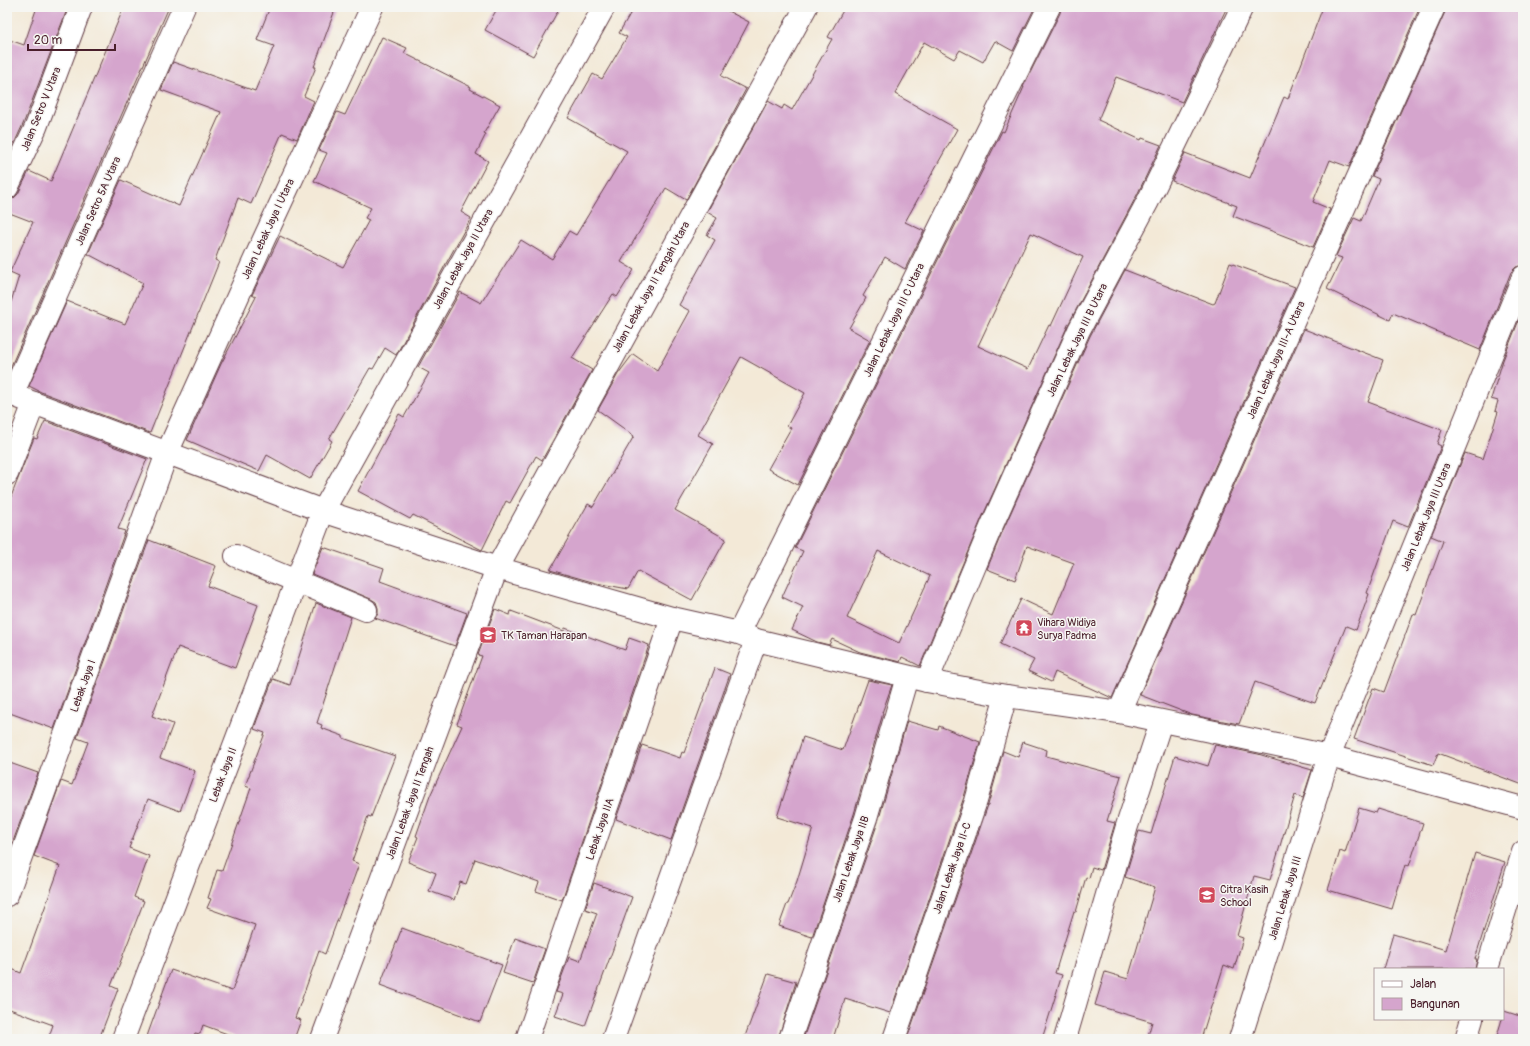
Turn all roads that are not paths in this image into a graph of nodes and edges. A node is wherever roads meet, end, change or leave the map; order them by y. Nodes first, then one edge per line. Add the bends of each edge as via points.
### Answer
1 (81, 7) edge
2 (184, 7) edge
3 (372, 7) edge
4 (604, 7) edge
5 (806, 7) edge
6 (1049, 7) edge
7 (1242, 7) edge
8 (1434, 7) edge
9 (7, 188) edge
10 (1523, 278) edge
11 (10, 394) edge
12 (34, 403) junction
13 (168, 453) junction
14 (7, 474) edge
15 (158, 478) joint
16 (323, 511) junction
17 (236, 556) dead end
18 (497, 568) junction
19 (296, 582) junction
20 (366, 610) dead end
21 (672, 618) junction
22 (748, 637) junction
23 (917, 679) junction
24 (1006, 696) junction
25 (1119, 712) junction
26 (1161, 722) junction
27 (1329, 756) junction
28 (1523, 808) edge
29 (1523, 852) edge
30 (7, 895) edge
31 (1487, 968) edge
32 (1472, 1020) edge
33 (123, 1039) edge
34 (322, 1039) edge
35 (527, 1039) edge
36 (613, 1039) edge
37 (790, 1039) edge
38 (894, 1039) edge
39 (1064, 1039) edge
40 (1240, 1039) edge
41 (1466, 1039) edge

1 - 9 street, Jalan Setro V Utara via 36,128
2 - 11 street, Jalan Setro 5A Utara
3 - 13 street, Jalan Lebak Jaya I Utara
4 - 16 street, Jalan Lebak Jaya II Utara
5 - 18 street, Jalan Lebak Jaya II Tengah Utara
6 - 22 street, Jalan Lebak Jaya III C Utara
7 - 23 street, Jalan Lebak Jaya III B Utara via 1148,201 1079,330 992,525
8 - 25 street, Jalan Lebak Jaya III-A Utara
10 - 27 street, Jalan Lebak Jaya III Utara
11 - 12 street
12 - 13 street
12 - 14 street
13 - 15 street, Jalan Lebak Jaya I Utara
13 - 16 street
15 - 30 street, Lebak Jaya I
16 - 18 street
16 - 19 street, Lebak Jaya II
17 - 19 street
18 - 21 street
18 - 34 street, Jalan Lebak Jaya II Tengah
19 - 20 street
19 - 33 street, Lebak Jaya II
21 - 22 street
21 - 35 street, Lebak Jaya IIA
22 - 23 street
22 - 36 street, Jalan Lebak Jaya III C Utara
23 - 24 street
23 - 37 street, Jalan Lebak Jaya IIB
24 - 25 street
24 - 38 street, Jalan Lebak Jaya II-C via 976,800
25 - 26 street
26 - 27 street
26 - 39 street via 1127,826
27 - 28 street
27 - 40 street, Jalan Lebak Jaya III
29 - 31 street
32 - 41 street

